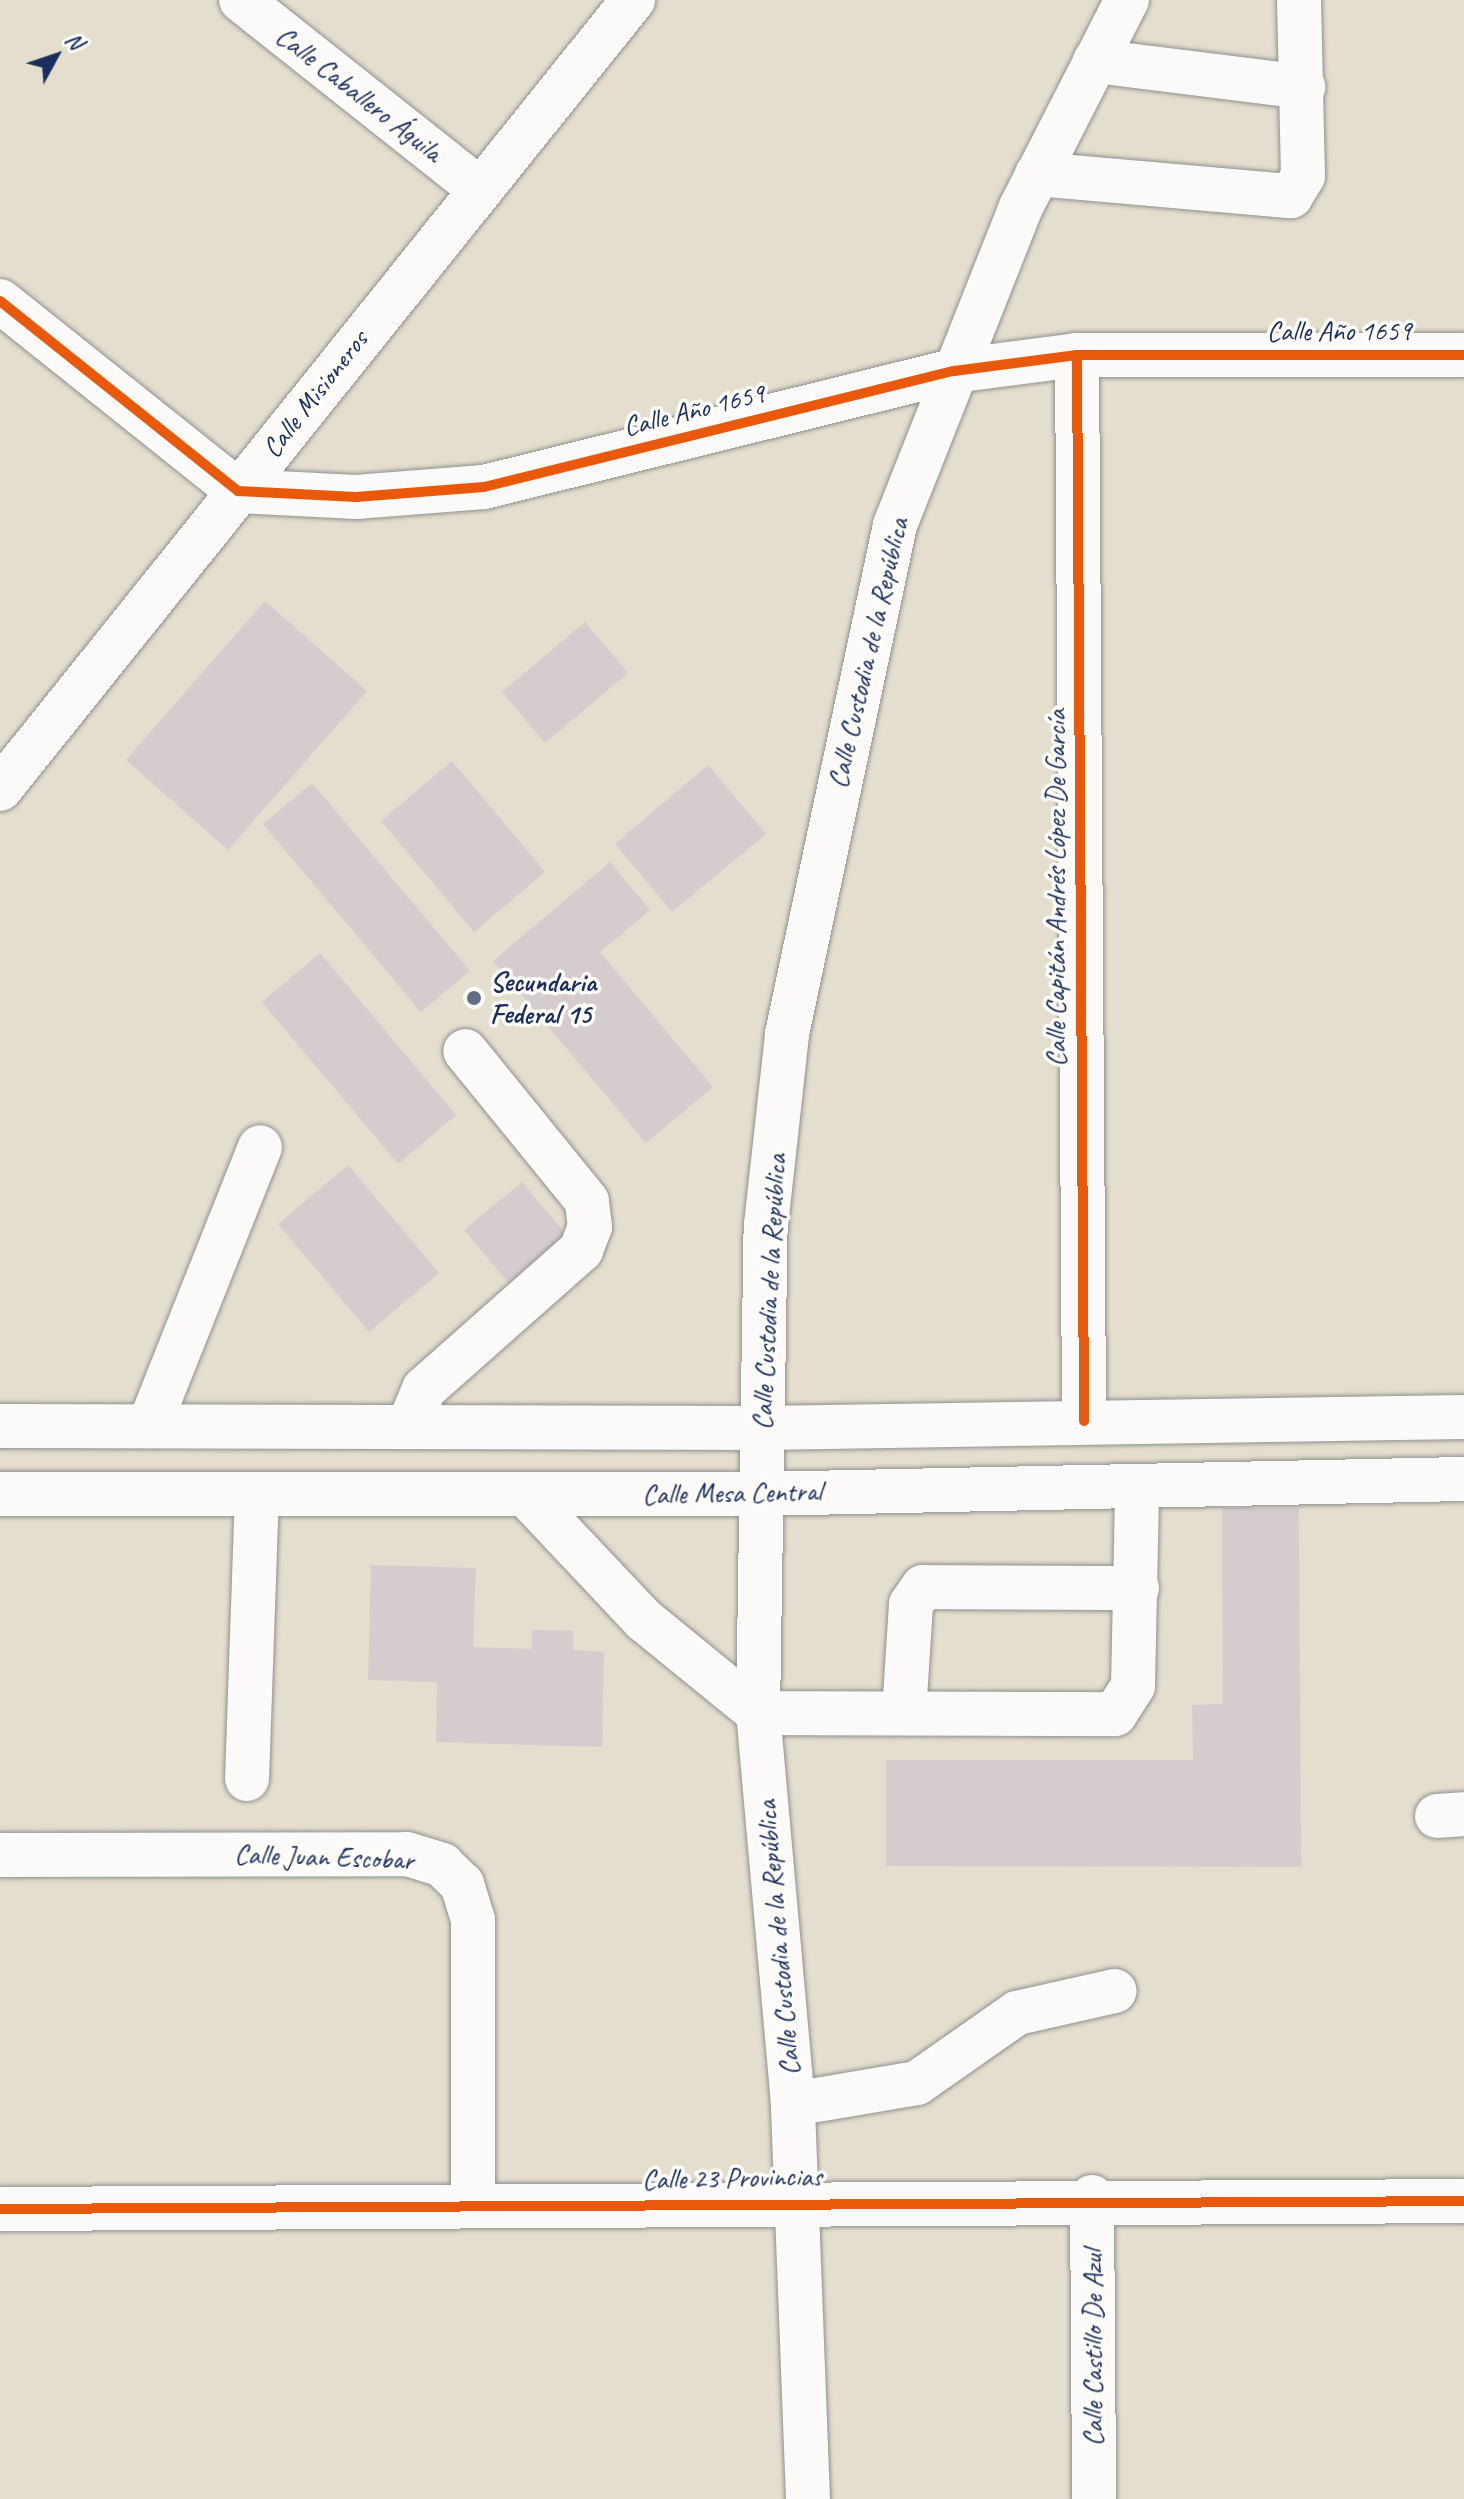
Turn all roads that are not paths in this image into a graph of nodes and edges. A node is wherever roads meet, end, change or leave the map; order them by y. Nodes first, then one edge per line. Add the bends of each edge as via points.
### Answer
1 (241, 0) edge
2 (633, 0) edge
3 (1127, 0) edge
4 (1299, 0) edge
5 (1095, 61) junction
6 (1303, 87) junction
7 (1037, 174) junction
8 (478, 188) junction
9 (0, 301) edge
10 (1077, 355) junction
11 (1464, 355) edge
12 (954, 371) junction
13 (238, 491) junction
14 (1, 784) edge
15 (465, 1051) dead end
16 (260, 1147) dead end
17 (1464, 1417) edge
18 (1084, 1421) junction
19 (0, 1426) edge
20 (149, 1426) junction
21 (408, 1427) junction
22 (763, 1428) junction
23 (1464, 1479) edge
24 (1137, 1487) junction
25 (0, 1494) edge
26 (759, 1494) junction
27 (526, 1495) junction
28 (257, 1496) junction
29 (1137, 1588) junction
30 (758, 1713) junction
31 (904, 1713) junction
32 (247, 1779) dead end
33 (0, 1855) edge
34 (1115, 1991) dead end
35 (793, 2104) junction
36 (1092, 2197) junction
37 (798, 2201) junction
38 (1464, 2201) edge
39 (473, 2204) junction
40 (0, 2209) edge
41 (808, 2499) edge
42 (1094, 2499) edge

1 - 8 street, Calle Caballero Águila
2 - 8 street, Calle Misioneros
3 - 5 street, Calle Custodia de la República
4 - 6 street
5 - 6 street
5 - 7 street, Calle Custodia de la República
6 - 7 street via 1303,176 1291,196
7 - 12 street, Calle Custodia de la República
8 - 13 street, Calle Misioneros
9 - 13 street
10 - 11 street, Calle Año 1659
10 - 12 street, Calle Año 1659
10 - 18 street, Calle Capitán Andrés López De García
12 - 13 street, Calle Año 1659 via 484,487 356,497
12 - 22 street, Calle Custodia de la República via 895,525 787,1034 766,1225
13 - 14 street, Calle Misioneros
15 - 21 street via 587,1201 590,1227 581,1250 424,1389
16 - 20 street
17 - 18 street
18 - 22 street
19 - 20 street
20 - 21 street
21 - 22 street
22 - 26 street, Calle Custodia de la República
23 - 24 street, Calle Mesa Central
24 - 26 street, Calle Mesa Central
24 - 29 street
25 - 28 street, Calle Mesa Central
26 - 27 street, Calle Mesa Central
26 - 30 street, Calle Custodia de la República
27 - 28 street, Calle Mesa Central
27 - 30 street via 644,1620
28 - 32 street
29 - 31 street via 1131,1696 1115,1714
29 - 31 street via 923,1587 911,1604
30 - 31 street
30 - 35 street, Calle Custodia de la República
33 - 39 street, Calle Juan Escobar via 407,1854 442,1865 462,1884 473,1919
34 - 35 street via 1017,2013 917,2083
35 - 37 street, Calle Custodia de la República
36 - 37 street, Calle 23 Provincias
36 - 38 street, Calle 23 Provincias
36 - 42 street, Calle Castillo De Azul
37 - 39 street, Calle 23 Provincias
37 - 41 street, Calle Custodia de la República
39 - 40 street, Calle 23 Provincias

